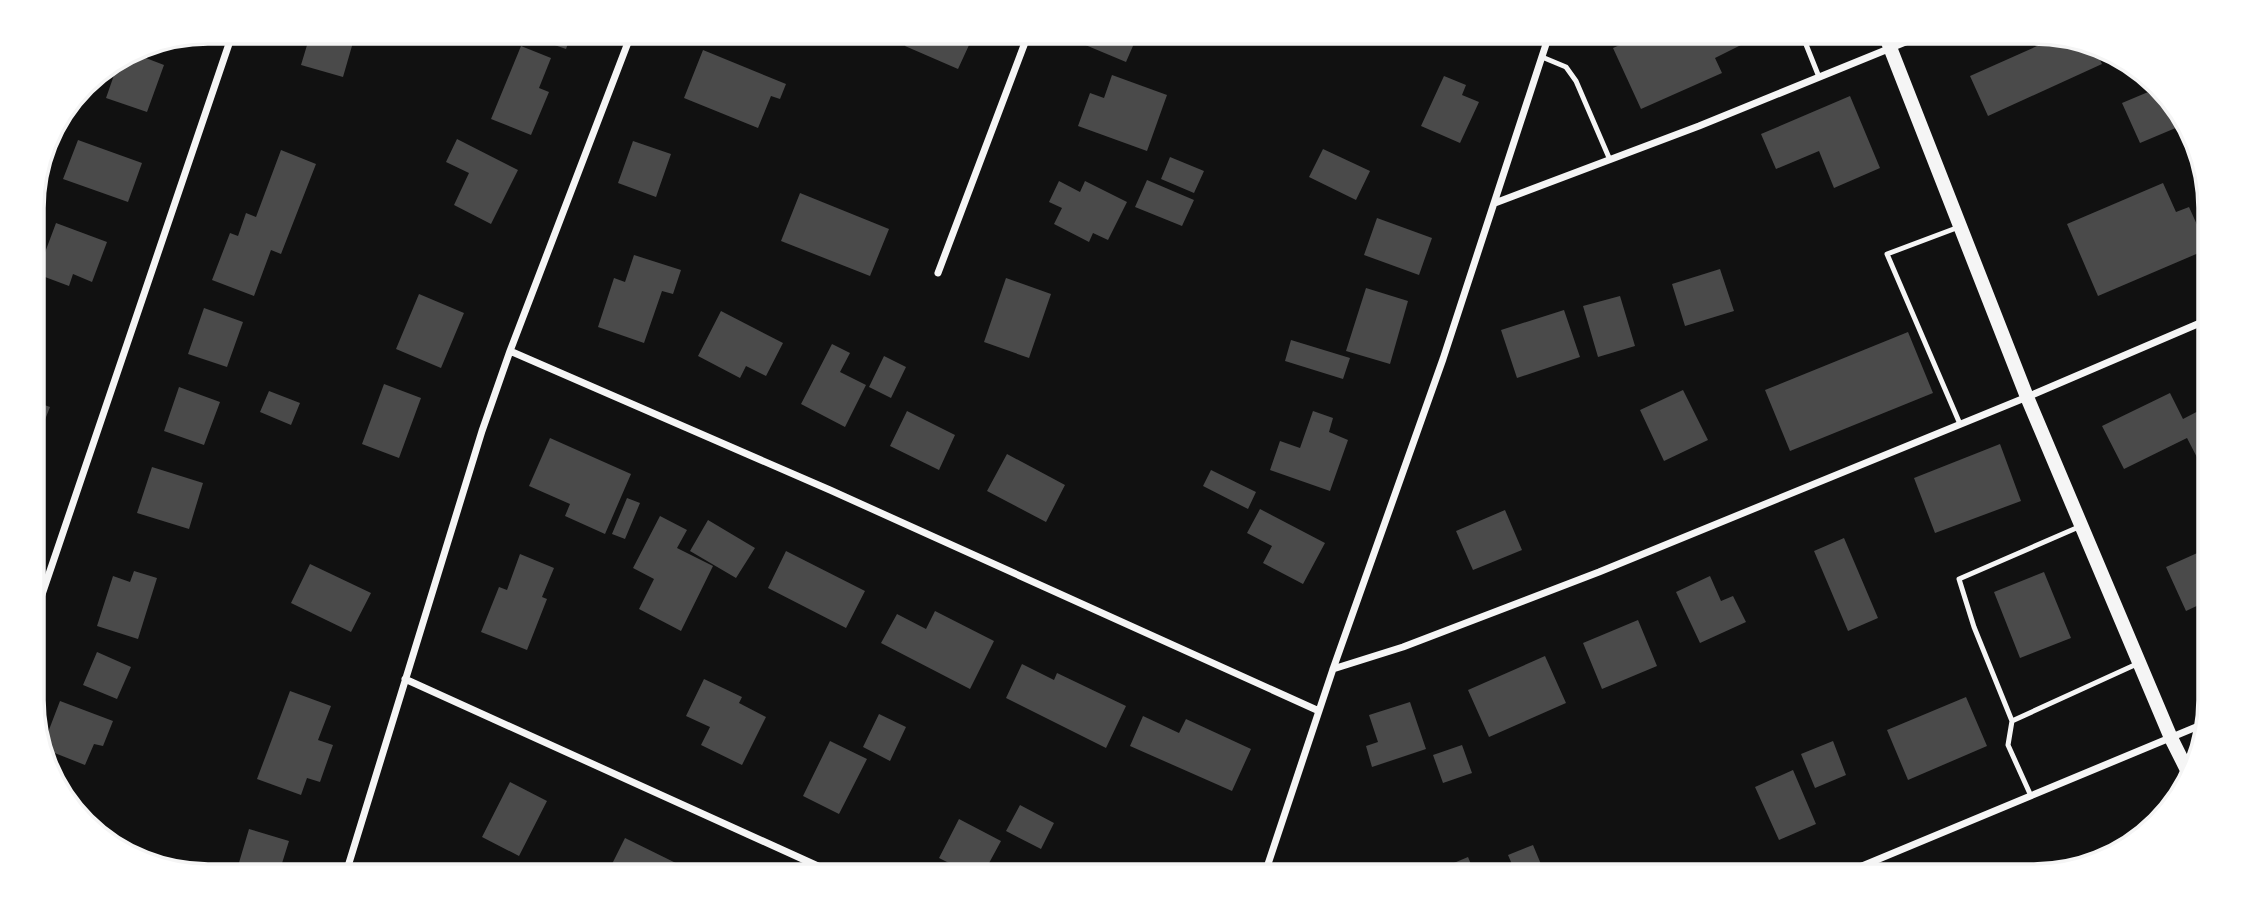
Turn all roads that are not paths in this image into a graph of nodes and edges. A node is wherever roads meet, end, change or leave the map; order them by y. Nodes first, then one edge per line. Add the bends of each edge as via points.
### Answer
1 (229, 44) edge
2 (627, 44) edge
3 (1024, 44) edge
4 (1546, 44) edge
5 (1806, 44) edge
6 (1889, 44) edge
7 (1901, 44) edge
8 (1891, 48) junction
9 (1542, 57) junction
10 (1819, 77) junction
11 (1610, 160) junction
12 (1495, 203) junction
13 (1959, 227) junction
14 (938, 273) dead end
15 (2198, 324) edge
16 (510, 351) junction
17 (2027, 397) junction
18 (1960, 424) junction
19 (2081, 526) junction
20 (44, 589) edge
21 (2139, 663) junction
22 (1333, 669) junction
23 (405, 679) junction
24 (1319, 711) junction
25 (2012, 721) junction
26 (2195, 729) edge
27 (2171, 738) junction
28 (2185, 765) edge
29 (2031, 796) junction
30 (349, 864) edge
31 (814, 864) edge
32 (1268, 864) edge
33 (1867, 864) edge

1 - 20 street
2 - 16 street
3 - 14 street
4 - 9 street
5 - 10 lane
6 - 8 main road
7 - 8 street
8 - 10 street
8 - 13 main road
9 - 11 lane via 1566,67 1576,81
9 - 12 street
10 - 11 street
11 - 12 street
12 - 22 street
13 - 17 main road
13 - 18 lane via 1887,254
15 - 17 street
16 - 23 street
16 - 24 street
17 - 18 street
17 - 19 main road
18 - 22 street via 1600,572
19 - 21 main road
19 - 25 lane via 1959,579
21 - 25 lane
21 - 27 main road
22 - 24 street
23 - 30 street
23 - 31 street
24 - 32 street
25 - 29 lane via 2008,745
26 - 27 street
27 - 28 main road
27 - 29 street
29 - 33 street

